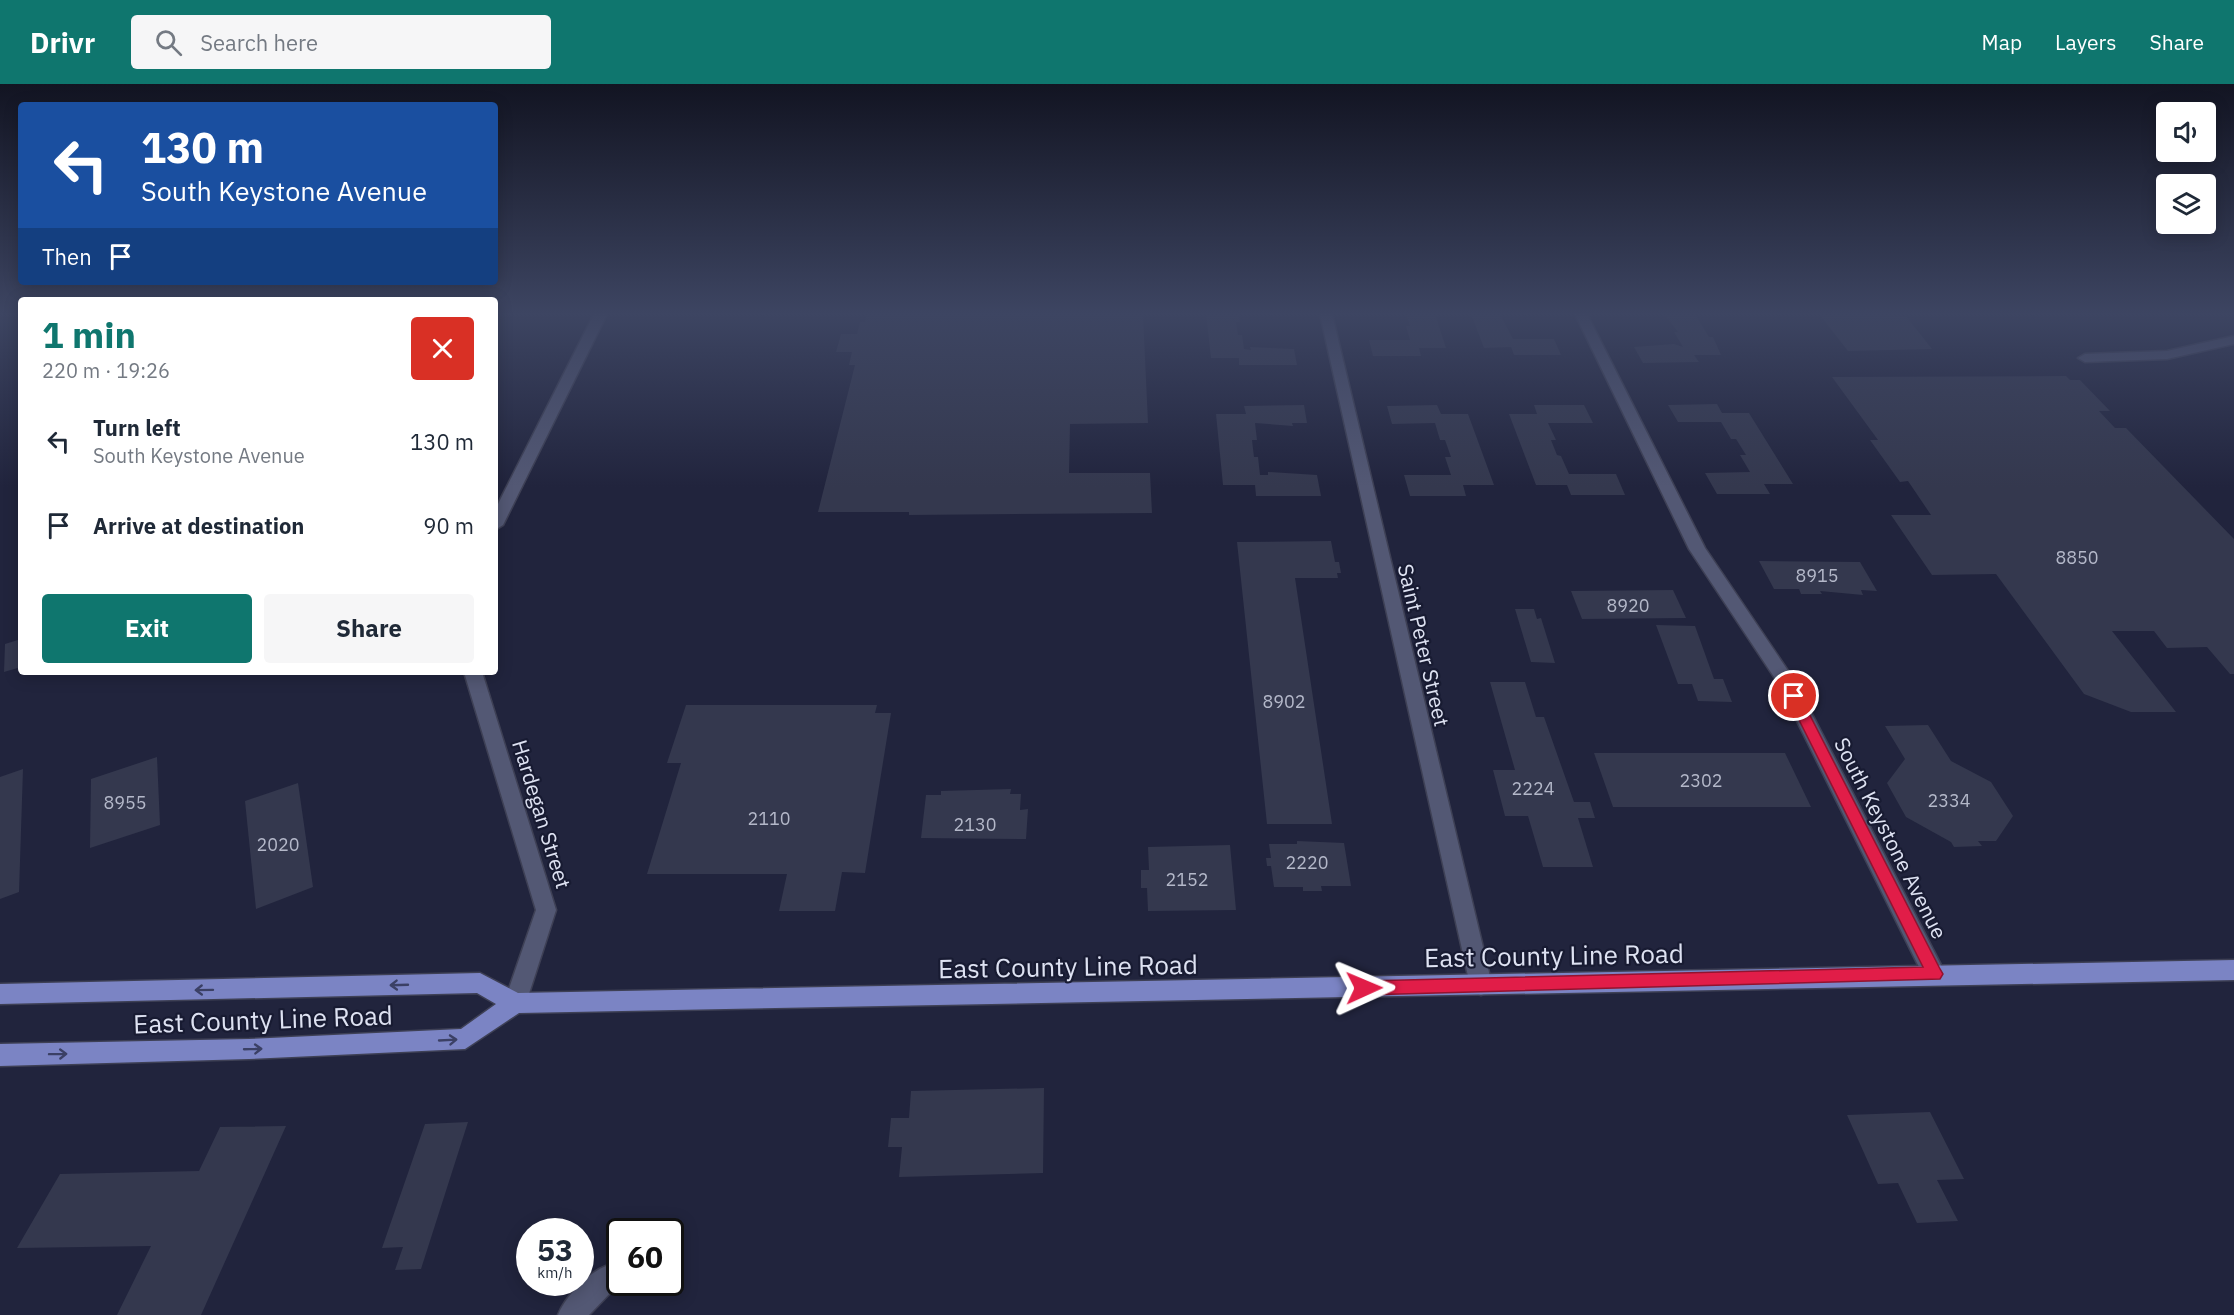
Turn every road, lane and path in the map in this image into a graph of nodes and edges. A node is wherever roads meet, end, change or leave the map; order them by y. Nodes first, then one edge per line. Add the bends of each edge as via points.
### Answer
1 (572, 371) edge
2 (1339, 371) edge
3 (1609, 371) edge
4 (498, 519) edge
5 (474, 675) edge
6 (2234, 970) edge
7 (1934, 974) junction
8 (1481, 985) junction
9 (0, 994) edge
10 (515, 1003) junction
11 (0, 1055) edge
12 (606, 1280) dead end
13 (571, 1315) edge

1 - 4 street
2 - 8 street, Saint Peter Street
3 - 7 street, South Keystone Avenue via 1697,549 1786,681
5 - 10 street, Hardegan Street via 546,910
6 - 7 main road, East County Line Road
7 - 8 main road, East County Line Road
8 - 10 main road, East County Line Road
10 -> 9 main road, East County Line Road via 480,983
11 -> 10 main road, East County Line Road via 465,1039
12 - 13 street

